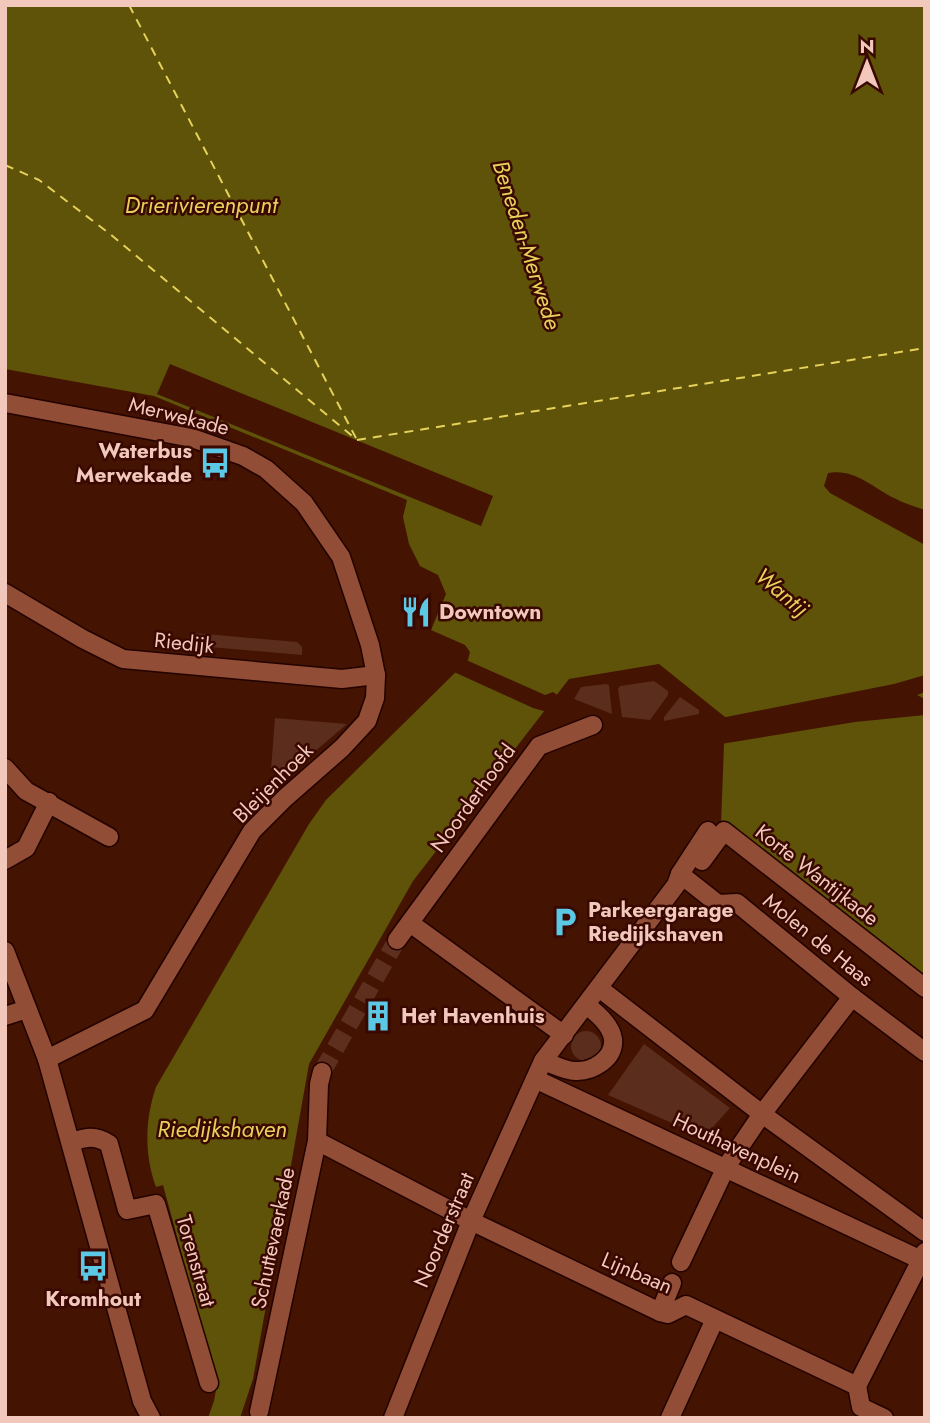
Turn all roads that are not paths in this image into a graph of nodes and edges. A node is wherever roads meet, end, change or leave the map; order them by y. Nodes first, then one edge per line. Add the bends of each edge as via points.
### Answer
1 (6, 405) edge
2 (341, 557) joint
3 (5, 593) edge
4 (376, 675) junction
5 (593, 724) dead end
6 (5, 768) edge
7 (49, 802) junction
8 (708, 831) dead end
9 (109, 837) dead end
10 (5, 860) edge
11 (685, 867) junction
12 (410, 923) junction
13 (397, 940) tunnel mouth
14 (5, 951) edge
15 (599, 988) junction
16 (925, 988) edge
17 (852, 997) junction
18 (586, 1005) junction
19 (27, 1009) junction
20 (5, 1016) edge
21 (564, 1035) junction
22 (925, 1052) edge
23 (47, 1059) junction
24 (543, 1061) junction
25 (322, 1072) tunnel mouth
26 (535, 1079) junction
27 (762, 1114) junction
28 (317, 1140) junction
29 (71, 1142) junction
30 (726, 1167) junction
31 (471, 1221) junction
32 (925, 1232) edge
33 (922, 1256) edge
34 (681, 1262) dead end
35 (672, 1283) dead end
36 (660, 1312) junction
37 (715, 1319) junction
38 (209, 1383) dead end
39 (857, 1387) junction
40 (259, 1412) dead end
41 (859, 1412) edge
42 (150, 1418) edge
43 (393, 1418) edge
44 (670, 1418) edge
45 (884, 1418) edge

1 - 2 street, Merwekade via 163,431 243,456 266,469 304,503
2 - 4 street, Bleijenhoek
3 - 4 street, Riedijk via 123,659 342,679
4 - 23 street, Bleijenhoek via 367,721 252,831 145,1010
5 - 12 street, Noorderhoofd via 539,746
6 - 7 street via 26,791
7 - 9 street
7 - 10 street via 26,848
8 - 11 street, Noorderstraat
11 - 15 street, Noorderstraat
11 - 16 street, Korte Wantijkade via 697,867 724,831
11 - 17 street, Molen de Haas via 718,904 737,903
12 - 13 street
12 - 21 street
14 - 19 street
15 - 18 street, Noorderstraat
15 - 27 street, Houthavenplein
17 - 22 street, Molen de Haas
17 - 27 street
18 - 21 street, Noorderstraat
18 - 24 street via 613,1038 604,1061 592,1069 574,1071
19 - 20 street
19 - 23 street
21 - 24 street, Noorderstraat
23 - 29 street
24 - 26 street, Noorderstraat
25 - 28 street, Schuttevaerkade
26 - 30 street, Houthavenplein
26 - 31 street, Noorderstraat
27 - 30 street
27 - 32 street, Houthavenplein
28 - 31 street, Lijnbaan
28 - 40 street, Schuttevaerkade
29 - 38 street, Torenstraat via 85,1137 109,1144 127,1210 156,1204
29 - 42 street
30 - 33 street, Houthavenplein
30 - 34 street
31 - 36 street, Lijnbaan
31 - 43 street, Noorderstraat
33 - 39 street
35 - 36 street
36 - 37 street, Lijnbaan via 668,1314 686,1305
37 - 39 street, Lijnbaan
37 - 44 street
39 - 41 street
41 - 45 street

